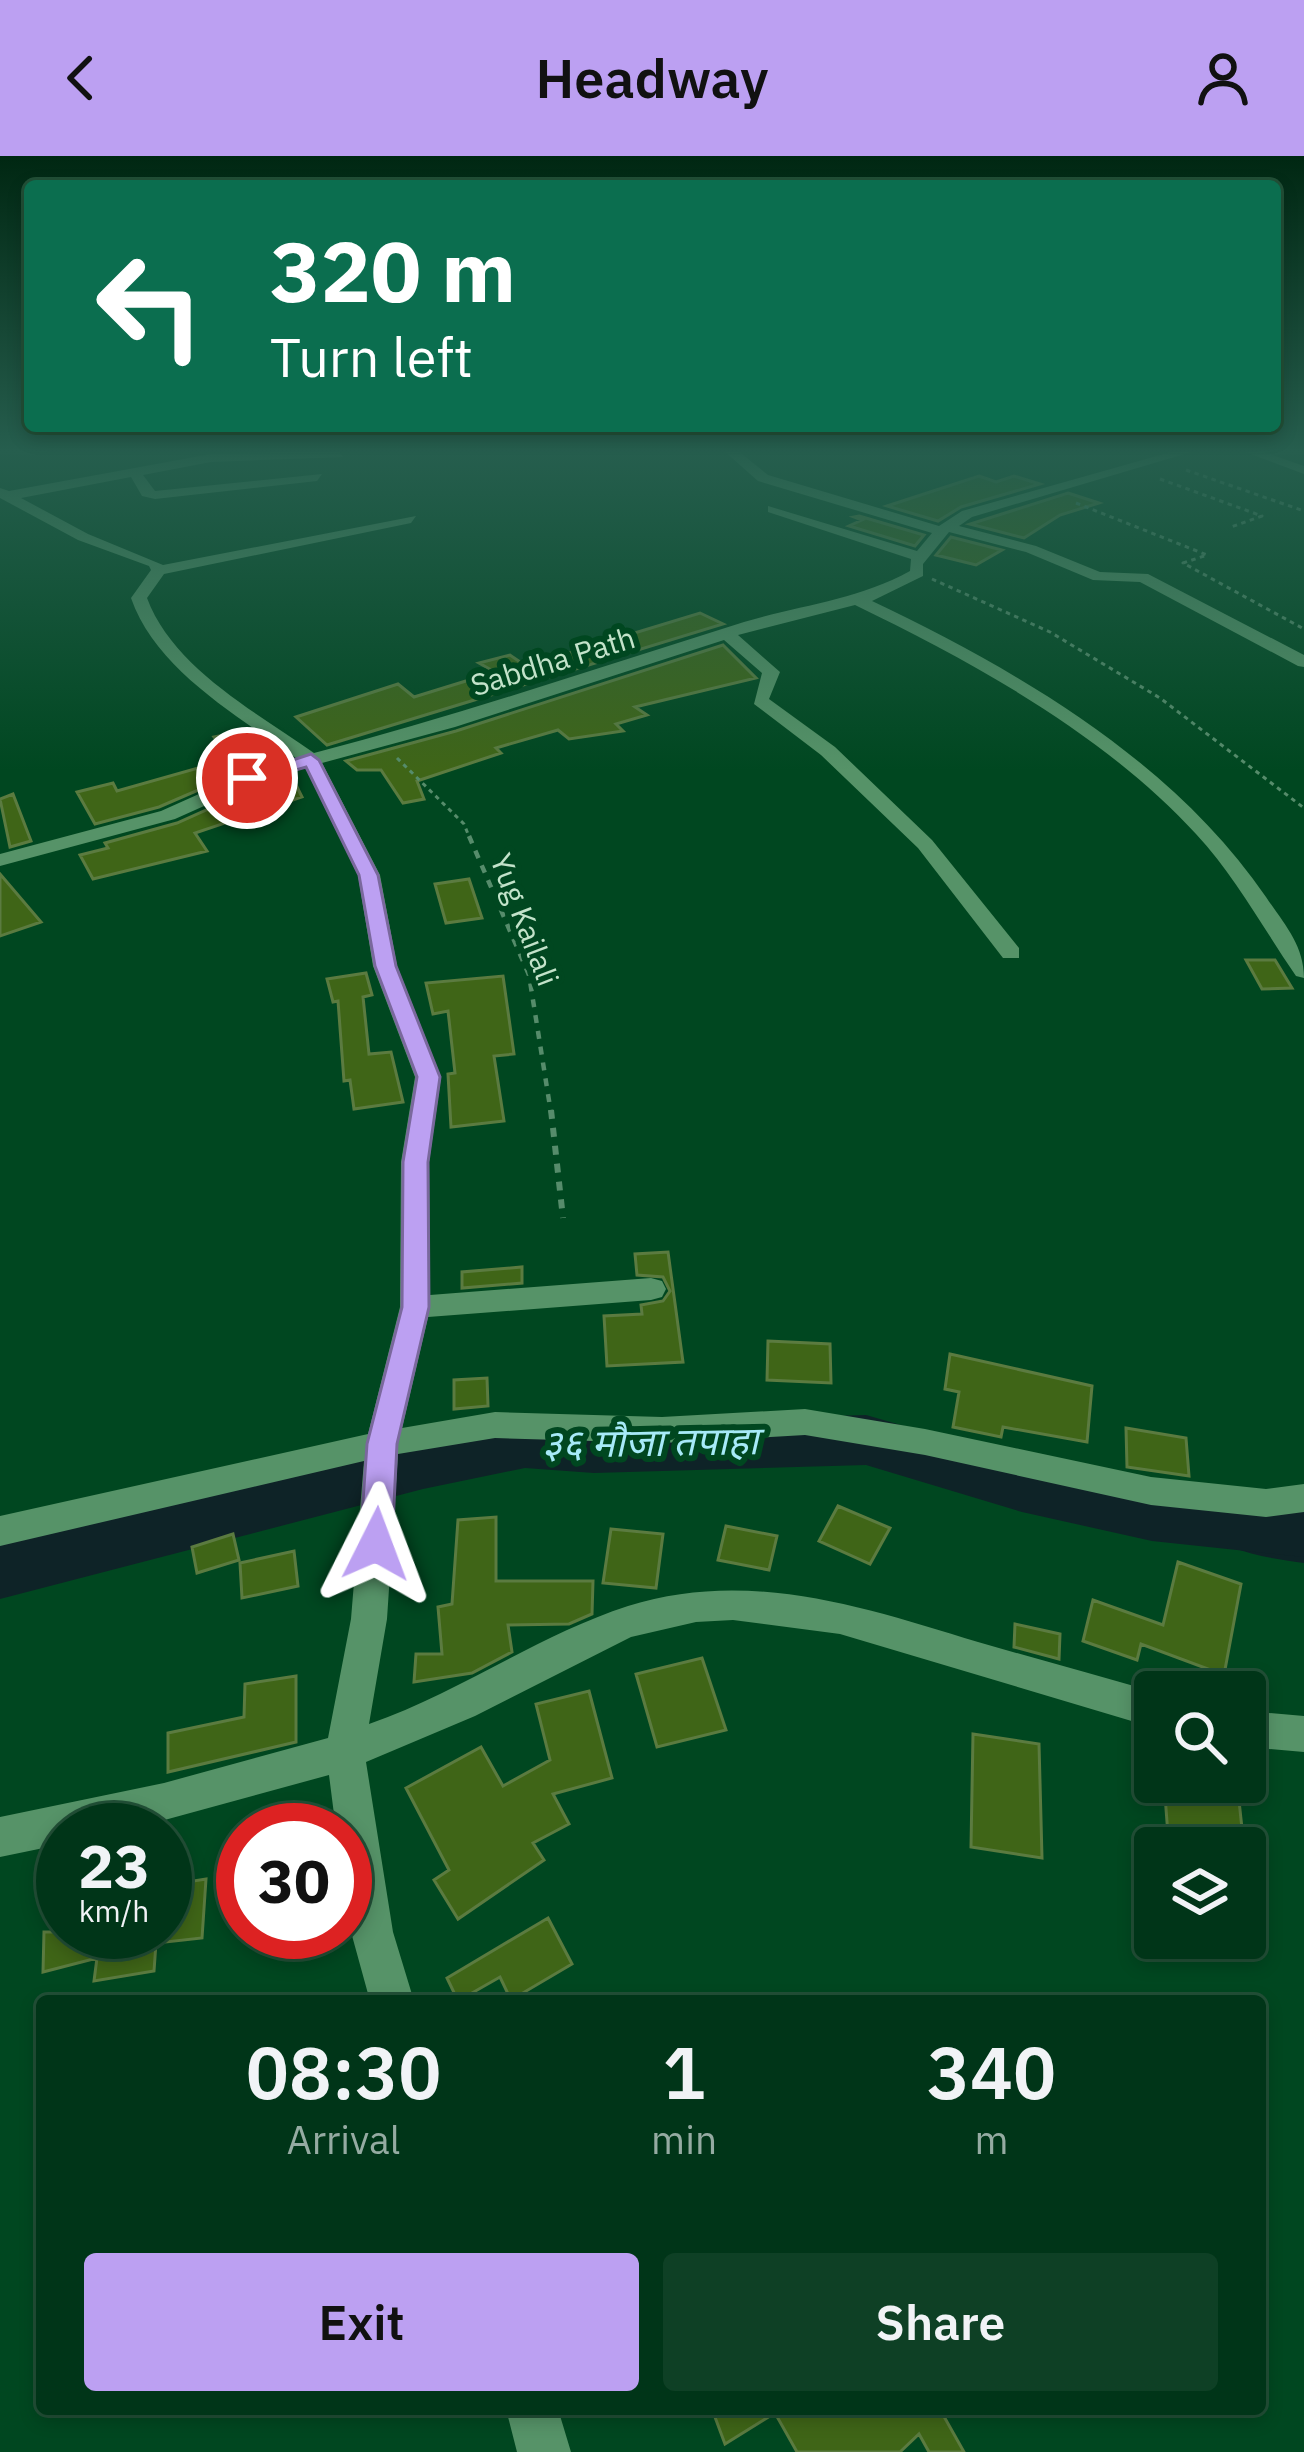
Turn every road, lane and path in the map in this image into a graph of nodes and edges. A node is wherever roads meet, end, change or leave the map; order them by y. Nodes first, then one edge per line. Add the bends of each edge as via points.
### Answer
1 (139, 557) edge
2 (224, 557) edge
3 (899, 557) edge
4 (924, 557) edge
5 (1050, 557) edge
6 (1201, 557) edge
7 (919, 565) junction
8 (159, 570) junction
9 (857, 599) junction
10 (1304, 629) edge
11 (729, 636) junction
12 (1304, 662) edge
13 (382, 742) junction
14 (311, 760) junction
15 (1304, 808) edge
16 (0, 860) edge
17 (1011, 953) dead end
18 (1304, 971) edge
19 (562, 1218) dead end
20 (651, 1289) dead end
21 (415, 1307) junction
22 (381, 1464) junction
23 (1304, 1498) edge
24 (0, 1531) edge
25 (1134, 1704) edge
26 (1266, 1731) edge
27 (1304, 1734) edge
28 (345, 1752) junction
29 (0, 1837) edge
30 (390, 1995) edge
31 (534, 2415) edge
32 (544, 2452) edge

1 - 8 street
2 - 8 street
3 - 7 street
4 - 7 street, Sabdha Path
5 - 12 street via 1098,577 1143,577
6 - 10 path via 1183,563
7 - 9 street, Sabdha Path via 892,589
7 - 15 path via 1124,676
8 - 14 street via 139,598 147,620 206,685
9 - 11 street, Sabdha Path
9 - 18 street via 957,651 1138,773 1232,865
11 - 13 street, Sabdha Path
11 - 17 street via 771,672 760,700 828,751 925,844
13 - 14 street, Sabdha Path
13 - 19 path, Yug Kailali via 464,824 529,975
14 - 16 street, Sabdha Path via 247,778 168,815
14 - 21 street via 369,875 386,966 428,1077 416,1162
20 - 21 street
21 - 22 street
22 - 23 street via 495,1425 662,1430 805,1422 1150,1491 1266,1503
22 - 24 street
22 - 28 street via 369,1619
25 - 28 street via 848,1618 696,1606 625,1623
26 - 27 street
28 - 29 street via 232,1788
28 - 30 street via 372,1932
31 - 32 street

